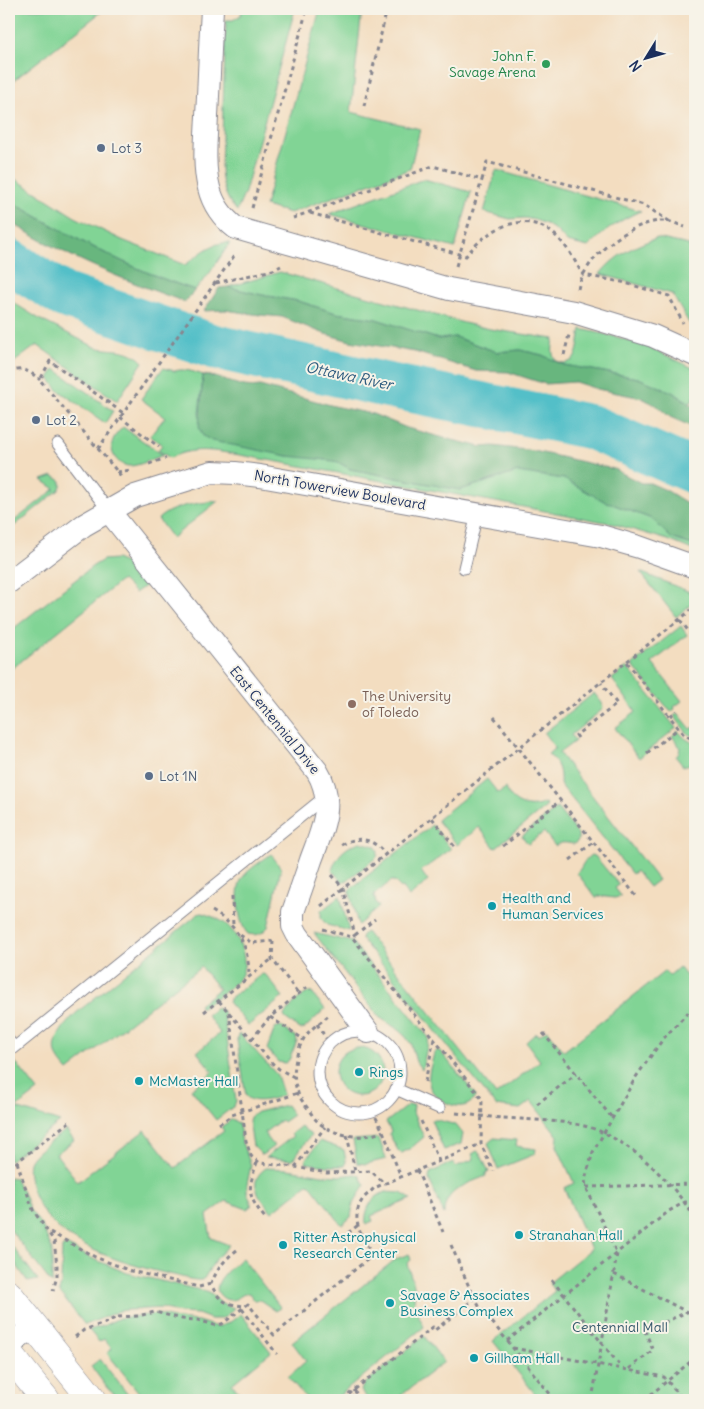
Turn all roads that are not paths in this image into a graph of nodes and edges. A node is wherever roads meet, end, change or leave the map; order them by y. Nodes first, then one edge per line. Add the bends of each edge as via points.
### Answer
1 (212, 9) edge
2 (695, 355) edge
3 (58, 444) dead end
4 (108, 510) junction
5 (477, 514) junction
6 (695, 567) edge
7 (464, 568) dead end
8 (9, 582) edge
9 (326, 796) junction
10 (368, 1032) junction
11 (9, 1041) edge
12 (396, 1089) junction
13 (439, 1108) road end
14 (9, 1295) edge
15 (34, 1326) junction
16 (9, 1346) edge
17 (9, 1354) edge
18 (46, 1400) edge
19 (93, 1400) edge

1 - 2 street via 207,177 212,198 236,228 449,289 574,312 653,336
3 - 4 lane
4 - 5 street, North Towerview Boulevard via 135,496 212,472 260,476
4 - 8 street, North Towerview Boulevard
4 - 9 street, East Centennial Drive via 317,771 324,782
5 - 6 street, North Towerview Boulevard via 602,536
5 - 7 lane
9 - 10 street, East Centennial Drive via 325,820 293,912 293,926
9 - 11 lane via 14,1048
10 - 12 lane via 380,1036 396,1054 399,1078
10 - 12 lane via 341,1034 321,1054 319,1082 325,1095 348,1111 362,1112 388,1101
12 - 13 lane
14 - 15 main road
15 - 16 street
15 - 19 main road
17 - 18 main road

